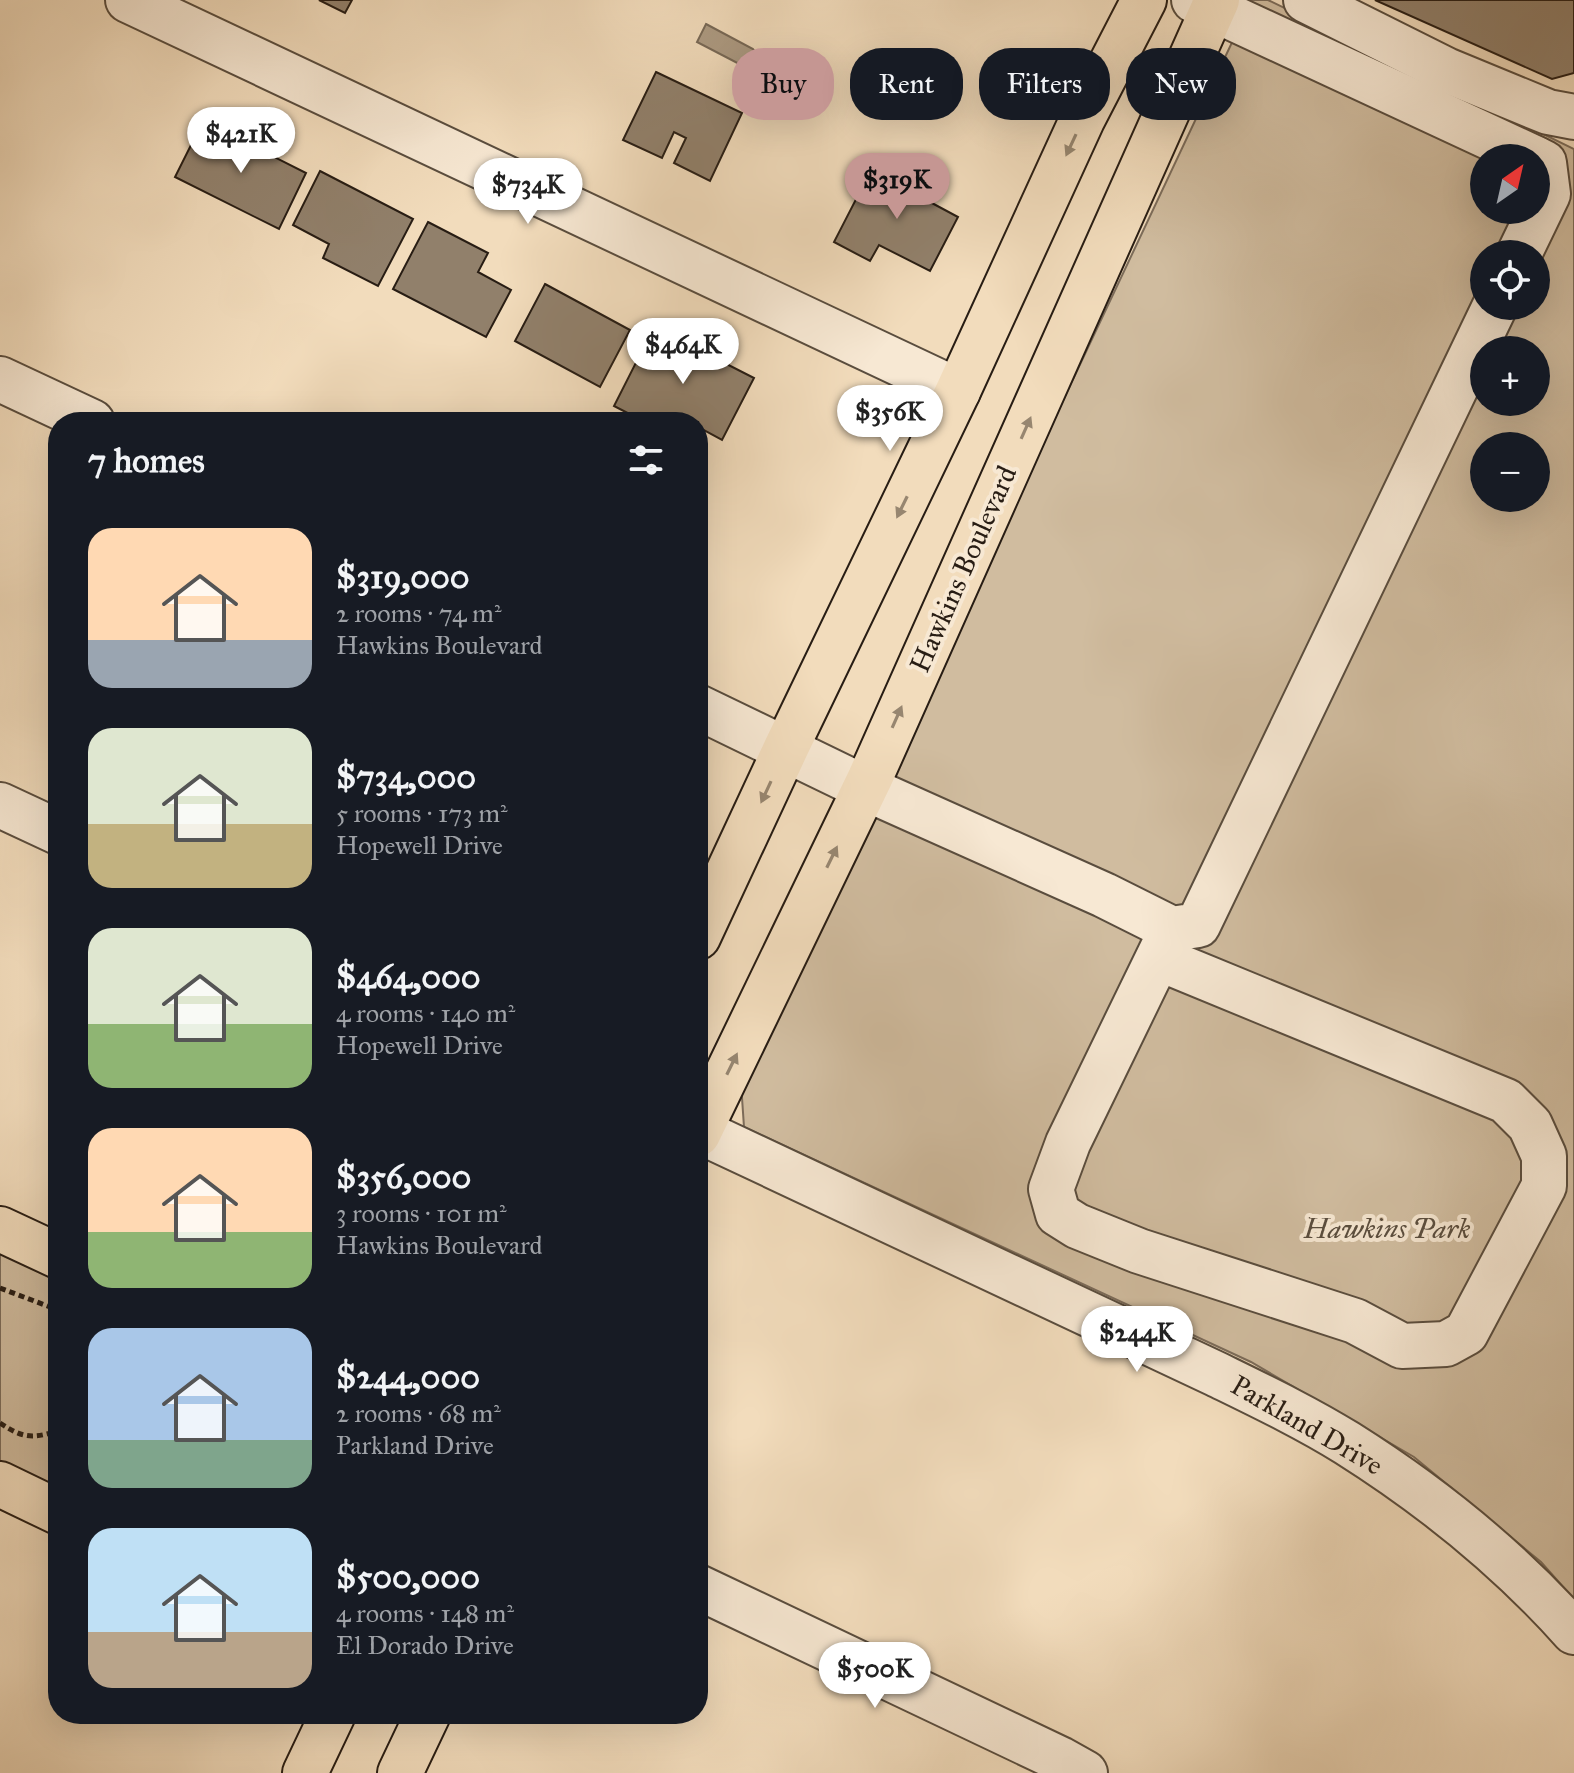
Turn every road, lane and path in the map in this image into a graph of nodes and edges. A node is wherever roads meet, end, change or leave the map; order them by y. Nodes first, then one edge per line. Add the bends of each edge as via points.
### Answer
1 (1144, 0) edge
2 (1306, 0) edge
3 (138, 2) edge
4 (1208, 3) edge
5 (1574, 117) edge
6 (1504, 144) edge
7 (1488, 320) edge
8 (0, 379) edge
9 (958, 391) junction
10 (71, 412) edge
11 (708, 712) edge
12 (786, 748) junction
13 (865, 788) junction
14 (0, 805) edge
15 (48, 827) edge
16 (708, 916) edge
17 (1165, 943) junction
18 (708, 1113) edge
19 (708, 1136) edge
20 (0, 1229) edge
21 (48, 1251) edge
22 (0, 1288) edge
23 (48, 1306) edge
24 (0, 1423) edge
25 (48, 1433) edge
26 (0, 1481) edge
27 (48, 1488) edge
28 (48, 1507) edge
29 (708, 1592) edge
30 (1574, 1632) edge
31 (328, 1724) edge
32 (423, 1724) edge
33 (305, 1773) edge
34 (400, 1773) edge
35 (1085, 1773) edge

1 -> 9 main road via 1082,120
2 - 5 street via 1446,70 1548,112
3 - 9 street
4 - 6 street
13 -> 4 main road, Hawkins Boulevard
7 - 17 street via 1210,902 1198,925
8 - 10 street
9 -> 12 main road
11 - 12 street
12 - 13 street
12 -> 16 main road
13 - 17 street via 1104,895
18 -> 13 main road, Hawkins Boulevard
14 - 15 street
17 - 17 street via 1506,1101 1530,1125 1544,1156 1544,1186 1466,1333 1446,1344 1402,1346 1355,1321 1139,1251 1058,1214 1051,1189 1068,1143
19 - 30 street, Parkland Drive via 1216,1374 1334,1436 1475,1535
20 - 21 main road
22 - 23 path
24 - 25 path via 31,1437
26 - 27 main road
26 - 28 main road
29 - 35 street
31 - 33 main road
32 - 34 main road

